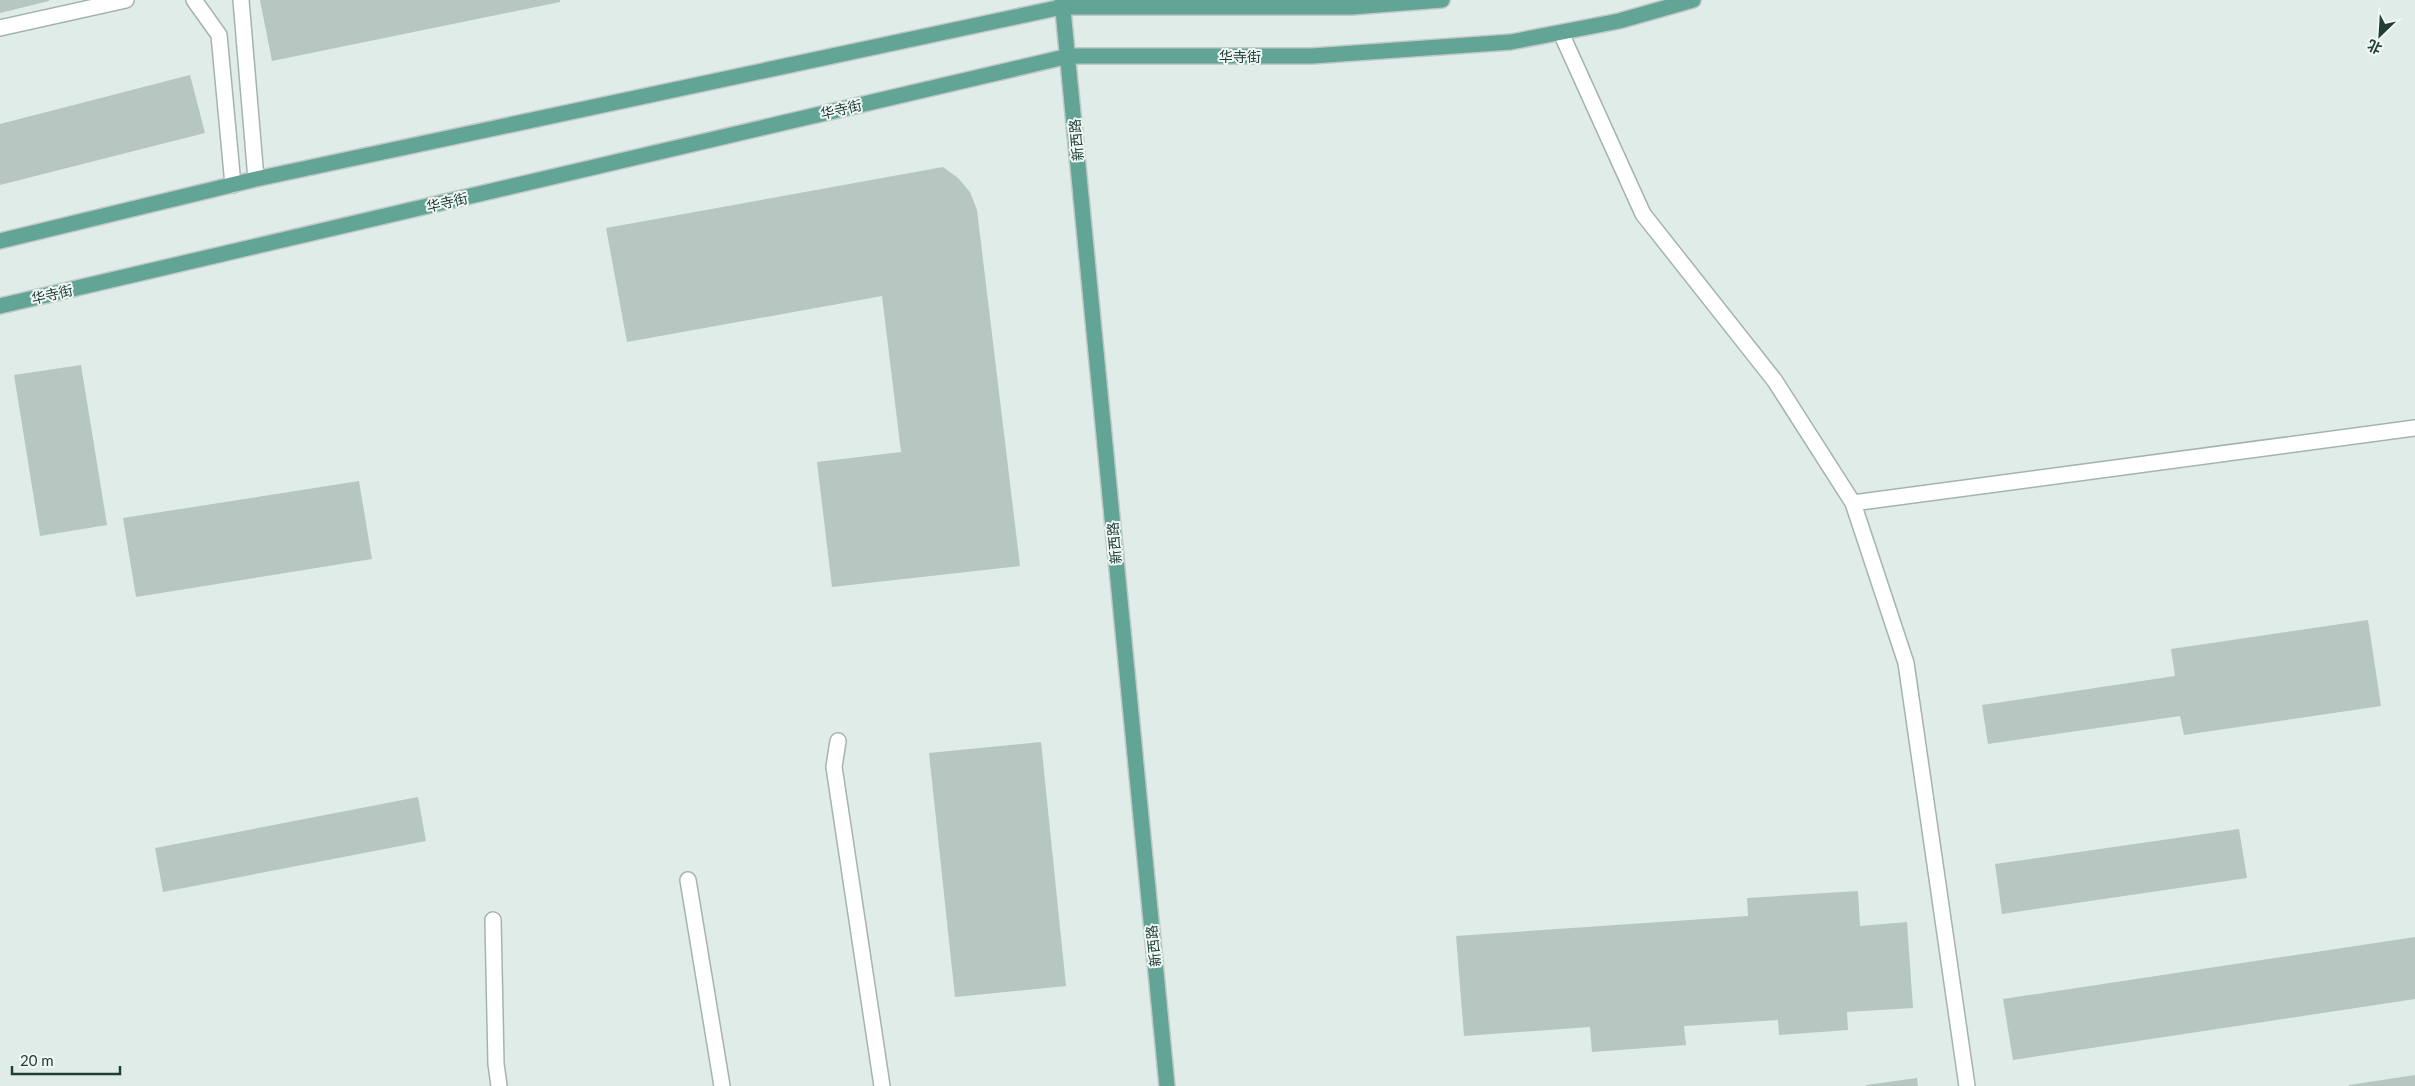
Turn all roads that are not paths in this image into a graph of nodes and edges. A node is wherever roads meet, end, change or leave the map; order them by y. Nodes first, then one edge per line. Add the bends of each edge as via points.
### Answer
1 (126, 0) edge
2 (194, 0) edge
3 (241, 0) edge
4 (1442, 0) edge
5 (1693, 0) edge
6 (1062, 4) edge
7 (0, 28) edge
8 (1561, 33) junction
9 (1069, 56) junction
10 (256, 179) junction
11 (233, 185) junction
12 (0, 241) edge
13 (0, 306) edge
14 (2415, 428) edge
15 (1853, 503) junction
16 (838, 741) dead end
17 (688, 880) dead end
18 (493, 920) dead end
19 (500, 1086) edge
20 (722, 1086) edge
21 (882, 1086) edge
22 (1167, 1086) edge
23 (1968, 1086) edge

1 - 7 street
2 - 11 street via 219,35
3 - 10 street
4 - 6 main road via 1352,7
5 - 8 main road, 华寺街
6 - 9 main road, 新西路
6 - 10 main road
8 - 9 main road, 华寺街 via 1510,42 1312,56
8 - 15 street via 1643,214 1776,382
9 - 13 main road, 华寺街
9 - 22 main road, 新西路
10 - 11 main road
11 - 12 main road
14 - 15 street
15 - 23 street via 1906,663
16 - 21 street via 834,768
17 - 20 street
18 - 19 street via 496,1064

